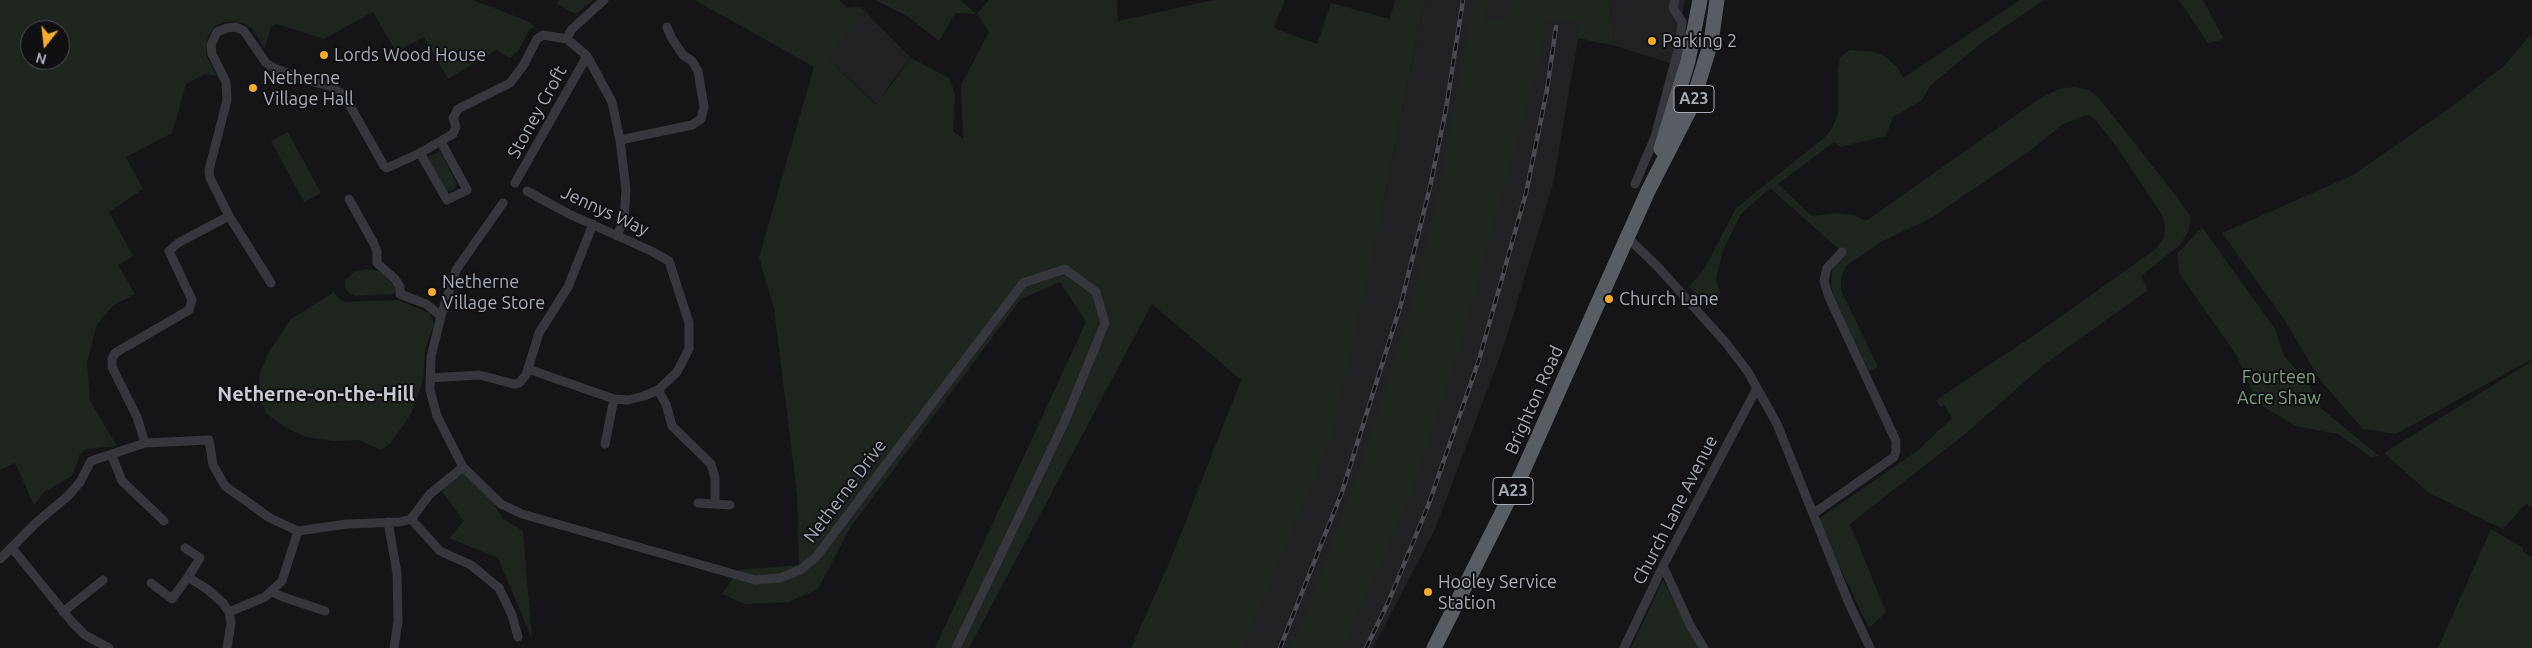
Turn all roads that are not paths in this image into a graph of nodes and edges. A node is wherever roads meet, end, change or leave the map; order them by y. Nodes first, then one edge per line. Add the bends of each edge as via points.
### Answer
1 (604, 0) edge
2 (1675, 0) edge
3 (1700, 0) edge
4 (1717, 0) edge
5 (667, 27) dead end
6 (566, 39) junction
7 (587, 56) junction
8 (1679, 72) junction
9 (620, 140) junction
10 (441, 142) junction
11 (420, 153) junction
12 (515, 183) dead end
13 (1641, 188) junction
14 (527, 191) dead end
15 (349, 198) dead end
16 (503, 203) dead end
17 (229, 216) junction
18 (593, 224) junction
19 (617, 236) junction
20 (1626, 237) junction
21 (1842, 252) dead end
22 (271, 283) dead end
23 (441, 316) junction
24 (528, 369) junction
25 (430, 378) junction
26 (1757, 388) junction
27 (658, 390) junction
28 (614, 398) junction
29 (145, 443) junction
30 (605, 444) dead end
31 (112, 456) junction
32 (462, 467) junction
33 (698, 503) dead end
34 (715, 504) junction
35 (730, 505) dead end
36 (1813, 514) junction
37 (411, 519) junction
38 (164, 521) dead end
39 (388, 522) junction
40 (298, 531) junction
41 (12, 548) junction
42 (185, 548) dead end
43 (0, 559) edge
44 (1663, 566) junction
45 (188, 577) junction
46 (103, 580) dead end
47 (151, 584) dead end
48 (272, 592) junction
49 (325, 611) dead end
50 (64, 612) junction
51 (229, 612) junction
52 (518, 637) dead end
53 (109, 648) edge
54 (227, 648) edge
55 (394, 648) edge
56 (956, 648) edge
57 (1434, 648) edge
58 (1624, 648) edge
59 (1704, 648) edge
60 (1870, 648) edge

1 - 6 street via 571,30
2 - 8 street, Brighton Road via 1673,8 1682,22
3 - 8 highway, Brighton Road / A23
4 - 13 highway, Brighton Road / A23 via 1711,42 1691,107
5 - 9 street via 683,55 698,70 704,107 701,119 692,125
6 - 7 street
6 - 10 street via 543,35 537,39 510,83 458,109 453,118 456,127 453,134
7 - 9 street via 612,102
7 - 12 street, Stoney Croft
8 - 13 highway, Brighton Road / A23
9 - 19 street via 626,190 624,219
10 - 11 street
10 - 11 street via 467,190 447,200
11 - 17 street via 392,167 384,166 344,95 330,86 286,73 266,63 247,33 240,28 221,30 212,41 212,54 226,82 227,100 209,170
13 - 20 highway, Brighton Road / A23
14 - 18 street, Jennys Way
15 - 23 street via 377,251 377,263 395,279 400,294 426,304
16 - 23 street, Netherne Drive via 456,270
17 - 22 street
17 - 29 street via 178,243 170,251 192,300 189,310 116,352 112,359 112,367 137,417
18 - 19 street, Jennys Way
18 - 24 street via 568,287 539,333
19 - 27 street, Jennys Way via 672,258 689,323 689,349 676,372
20 - 26 street via 1658,267 1726,343
20 - 57 highway, Brighton Road / A23 via 1522,473
21 - 36 street via 1827,268 1824,281 1896,440 1894,457
23 - 25 street, Netherne Drive via 431,357
24 - 25 street via 520,384 479,375
24 - 28 street, Jennys Way
25 - 32 street, Netherne Drive via 437,416
26 - 36 street via 1777,424
26 - 44 street, Church Lane Avenue
27 - 28 street, Jennys Way via 628,400
27 - 34 street via 672,426 712,464
28 - 30 street
29 - 31 street
29 - 40 street via 210,440 213,465 225,486 270,518
31 - 38 street via 122,480
31 - 41 street via 92,461 69,495
32 - 37 street via 430,494
32 - 56 street, Netherne Drive via 501,504 529,517 755,580 780,578 800,570 816,557 1023,283 1065,269 1096,292 1105,323 1064,423
33 - 34 street
34 - 35 street
36 - 60 street
37 - 39 street
37 - 52 street via 440,551 471,564 499,588
39 - 40 street
39 - 55 street via 397,573 398,621
40 - 48 street via 287,570
41 - 43 street
41 - 50 street
42 - 45 street via 200,558
44 - 58 street, Church Lane Avenue
44 - 59 street
45 - 47 street via 172,599
45 - 51 street via 207,589
46 - 50 street
48 - 49 street
48 - 51 street
50 - 53 street via 86,635
51 - 54 street via 231,623

